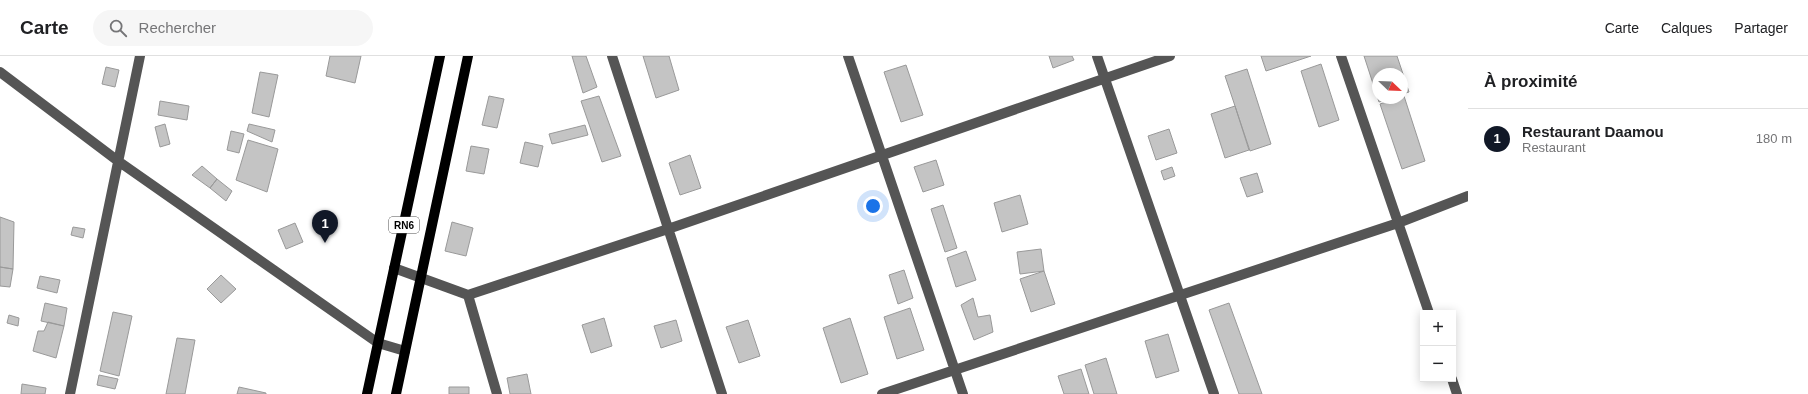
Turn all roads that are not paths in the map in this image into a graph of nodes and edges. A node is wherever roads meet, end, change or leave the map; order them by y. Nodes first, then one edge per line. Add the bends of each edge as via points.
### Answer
1 (140, 56) edge
2 (440, 56) edge
3 (468, 56) edge
4 (612, 56) edge
5 (848, 56) edge
6 (1097, 56) edge
7 (1170, 56) edge
8 (1341, 56) edge
9 (0, 72) edge
10 (1105, 78) junction
11 (882, 155) junction
12 (118, 161) junction
13 (1468, 196) edge
14 (1398, 223) junction
15 (668, 229) junction
16 (394, 268) junction
17 (421, 278) junction
18 (468, 295) junction
19 (1180, 296) junction
20 (1428, 310) edge
21 (378, 343) junction
22 (405, 351) junction
23 (955, 369) junction
24 (1453, 382) edge
25 (70, 394) edge
26 (367, 394) edge
27 (396, 394) edge
28 (497, 394) edge
29 (722, 394) edge
30 (882, 394) edge
31 (963, 394) edge
32 (1214, 394) edge
33 (1457, 394) edge

1 - 12 street
2 - 16 main road, RN6
3 - 17 main road, RN6
4 - 15 street
5 - 11 street
6 - 10 street
7 - 10 street
8 - 14 street
9 - 12 street
10 - 11 street
10 - 19 street
11 - 15 street
11 - 23 street
12 - 21 street
12 - 25 street
13 - 14 street
14 - 19 street
14 - 20 street
15 - 18 street
15 - 29 street
16 - 17 street
16 - 21 main road, RN6
17 - 18 street
17 - 22 main road, RN6
18 - 28 street
19 - 23 street
19 - 32 street
21 - 22 street
21 - 26 main road, RN6
22 - 27 main road, RN6
23 - 30 street
23 - 31 street
24 - 33 street

